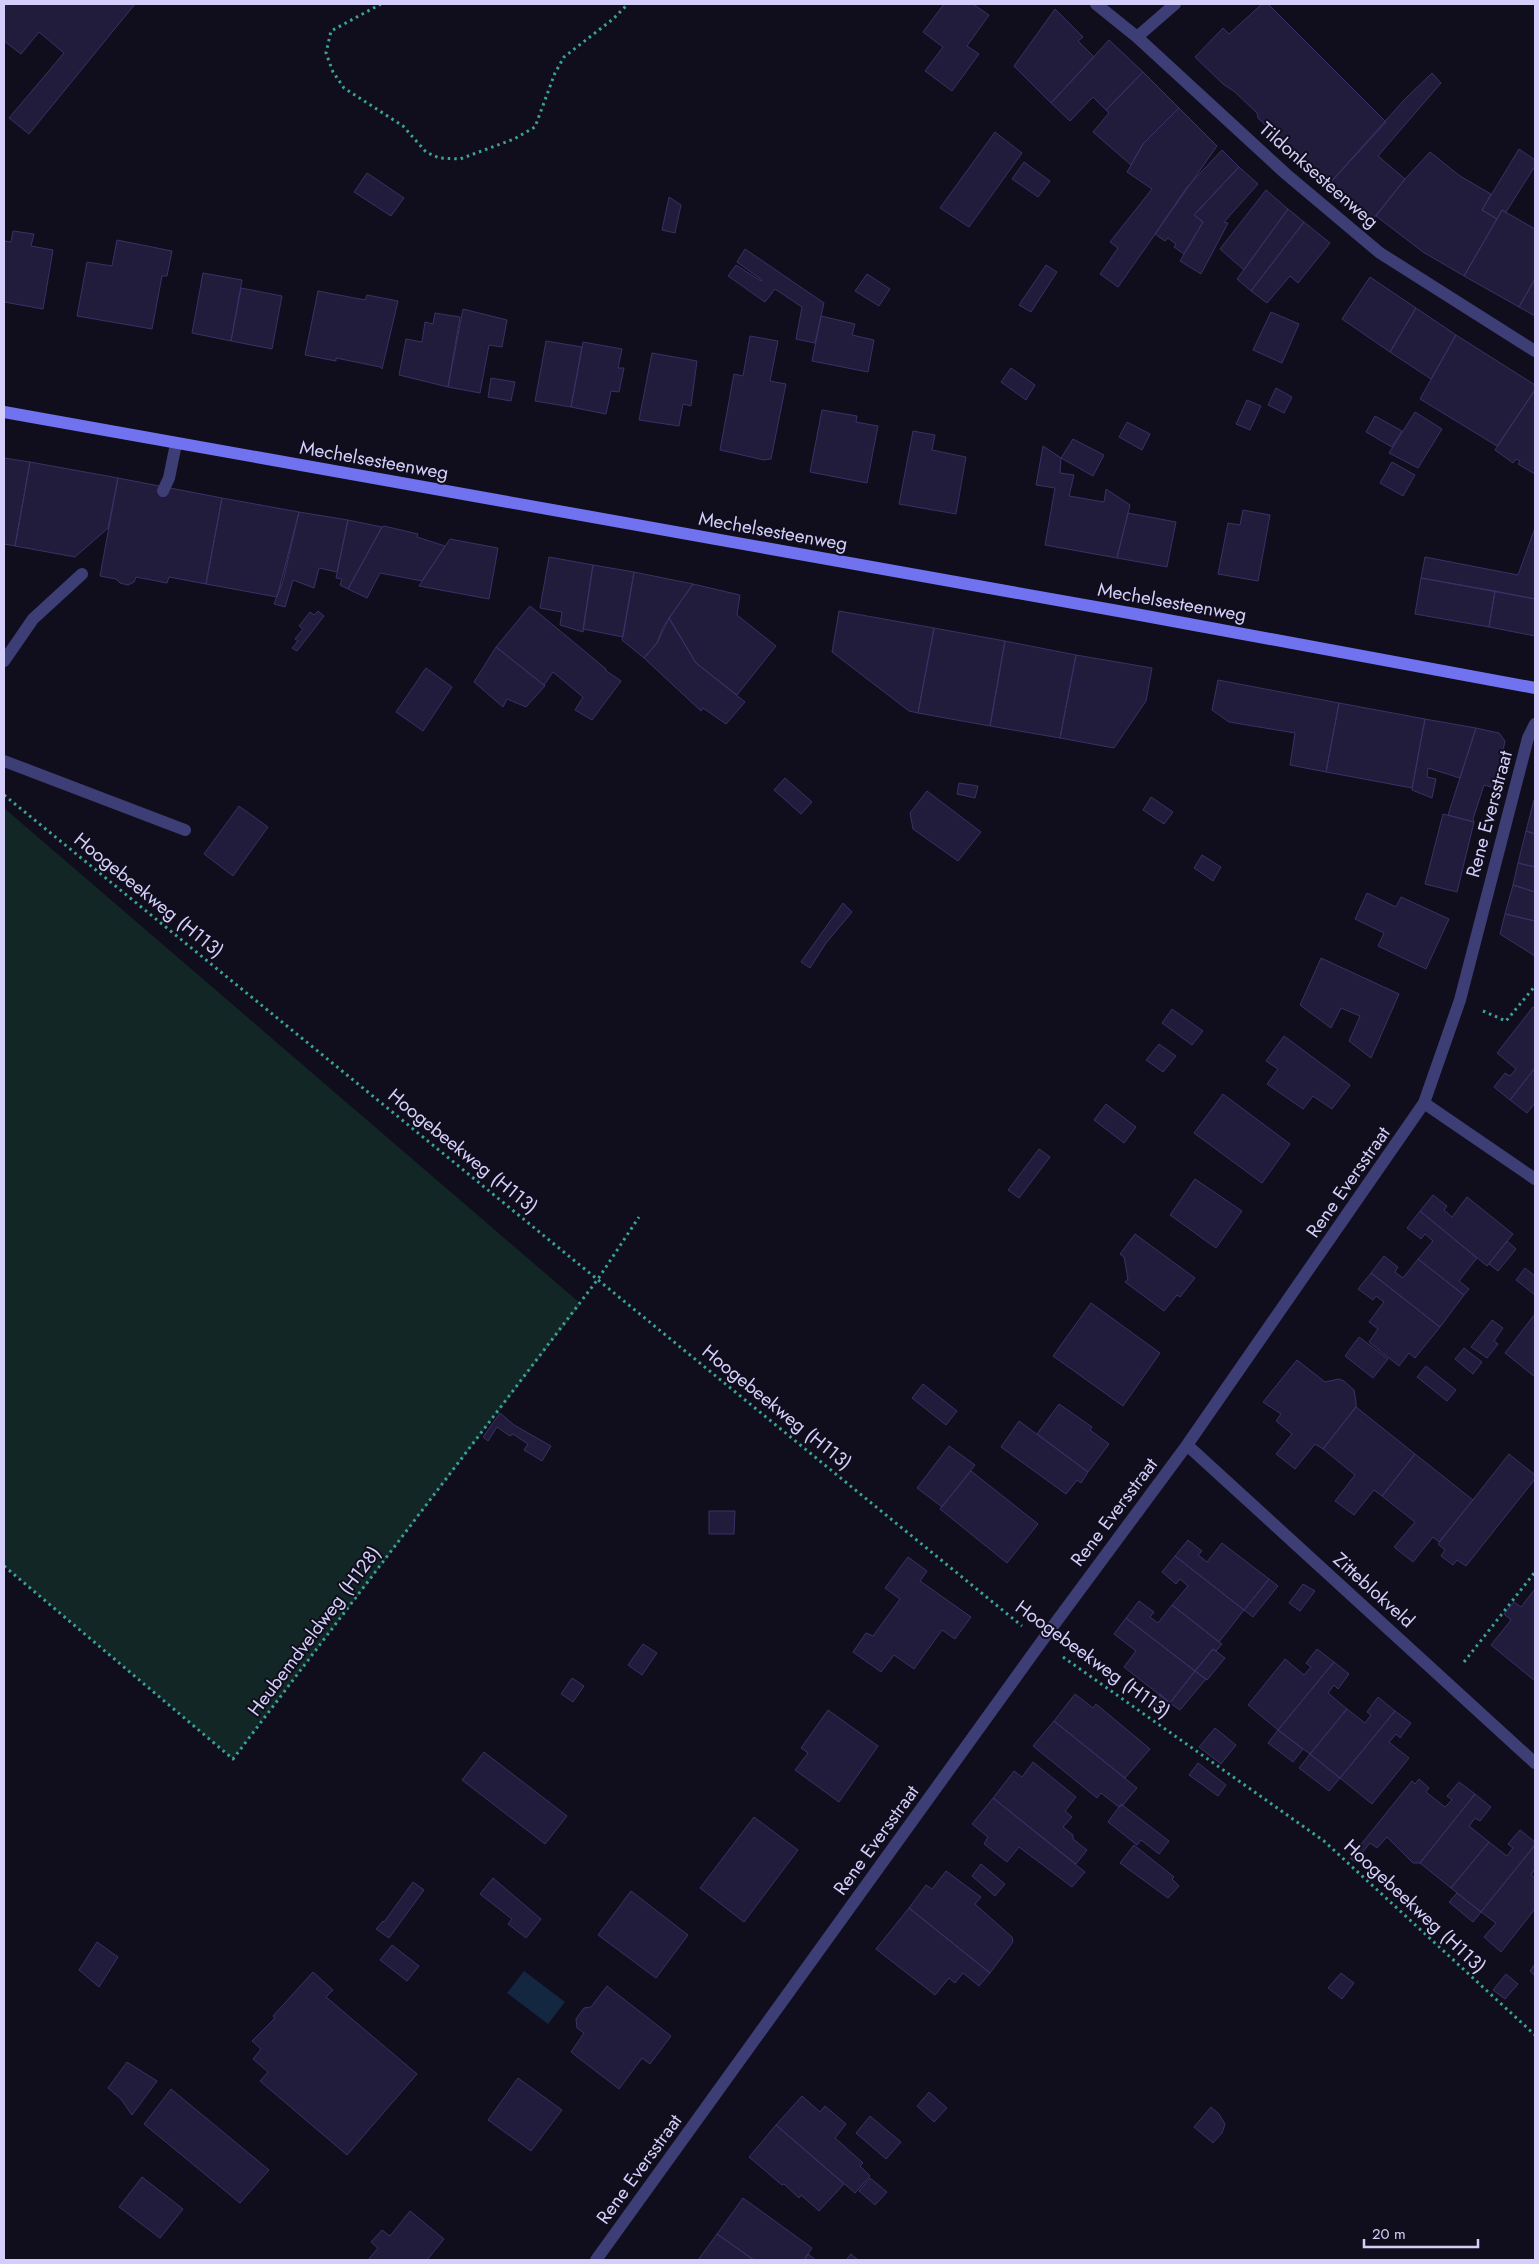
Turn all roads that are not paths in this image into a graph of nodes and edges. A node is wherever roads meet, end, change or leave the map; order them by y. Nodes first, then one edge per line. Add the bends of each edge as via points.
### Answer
1 (1096, 4) edge
2 (1175, 4) edge
3 (1137, 37) junction
4 (1535, 351) edge
5 (4, 412) edge
6 (176, 444) junction
7 (163, 491) dead end
8 (82, 574) dead end
9 (4, 661) edge
10 (1535, 688) edge
11 (1535, 724) edge
12 (4, 761) edge
13 (185, 830) dead end
14 (1424, 1103) junction
15 (1535, 1178) edge
16 (1187, 1445) junction
17 (1535, 1763) edge
18 (596, 2260) edge

1 - 3 street, Tildonksesteenweg
2 - 3 street
3 - 4 street, Tildonksesteenweg via 1286,174 1380,253
5 - 6 street, Mechelsesteenweg
6 - 7 street
6 - 10 street, Mechelsesteenweg
8 - 9 street via 33,619
11 - 14 street, Rene Eversstraat via 1528,738 1460,1000
12 - 13 street
14 - 15 street
14 - 16 street, Rene Eversstraat
16 - 17 street, Zitteblokveld
16 - 18 street, Rene Eversstraat

